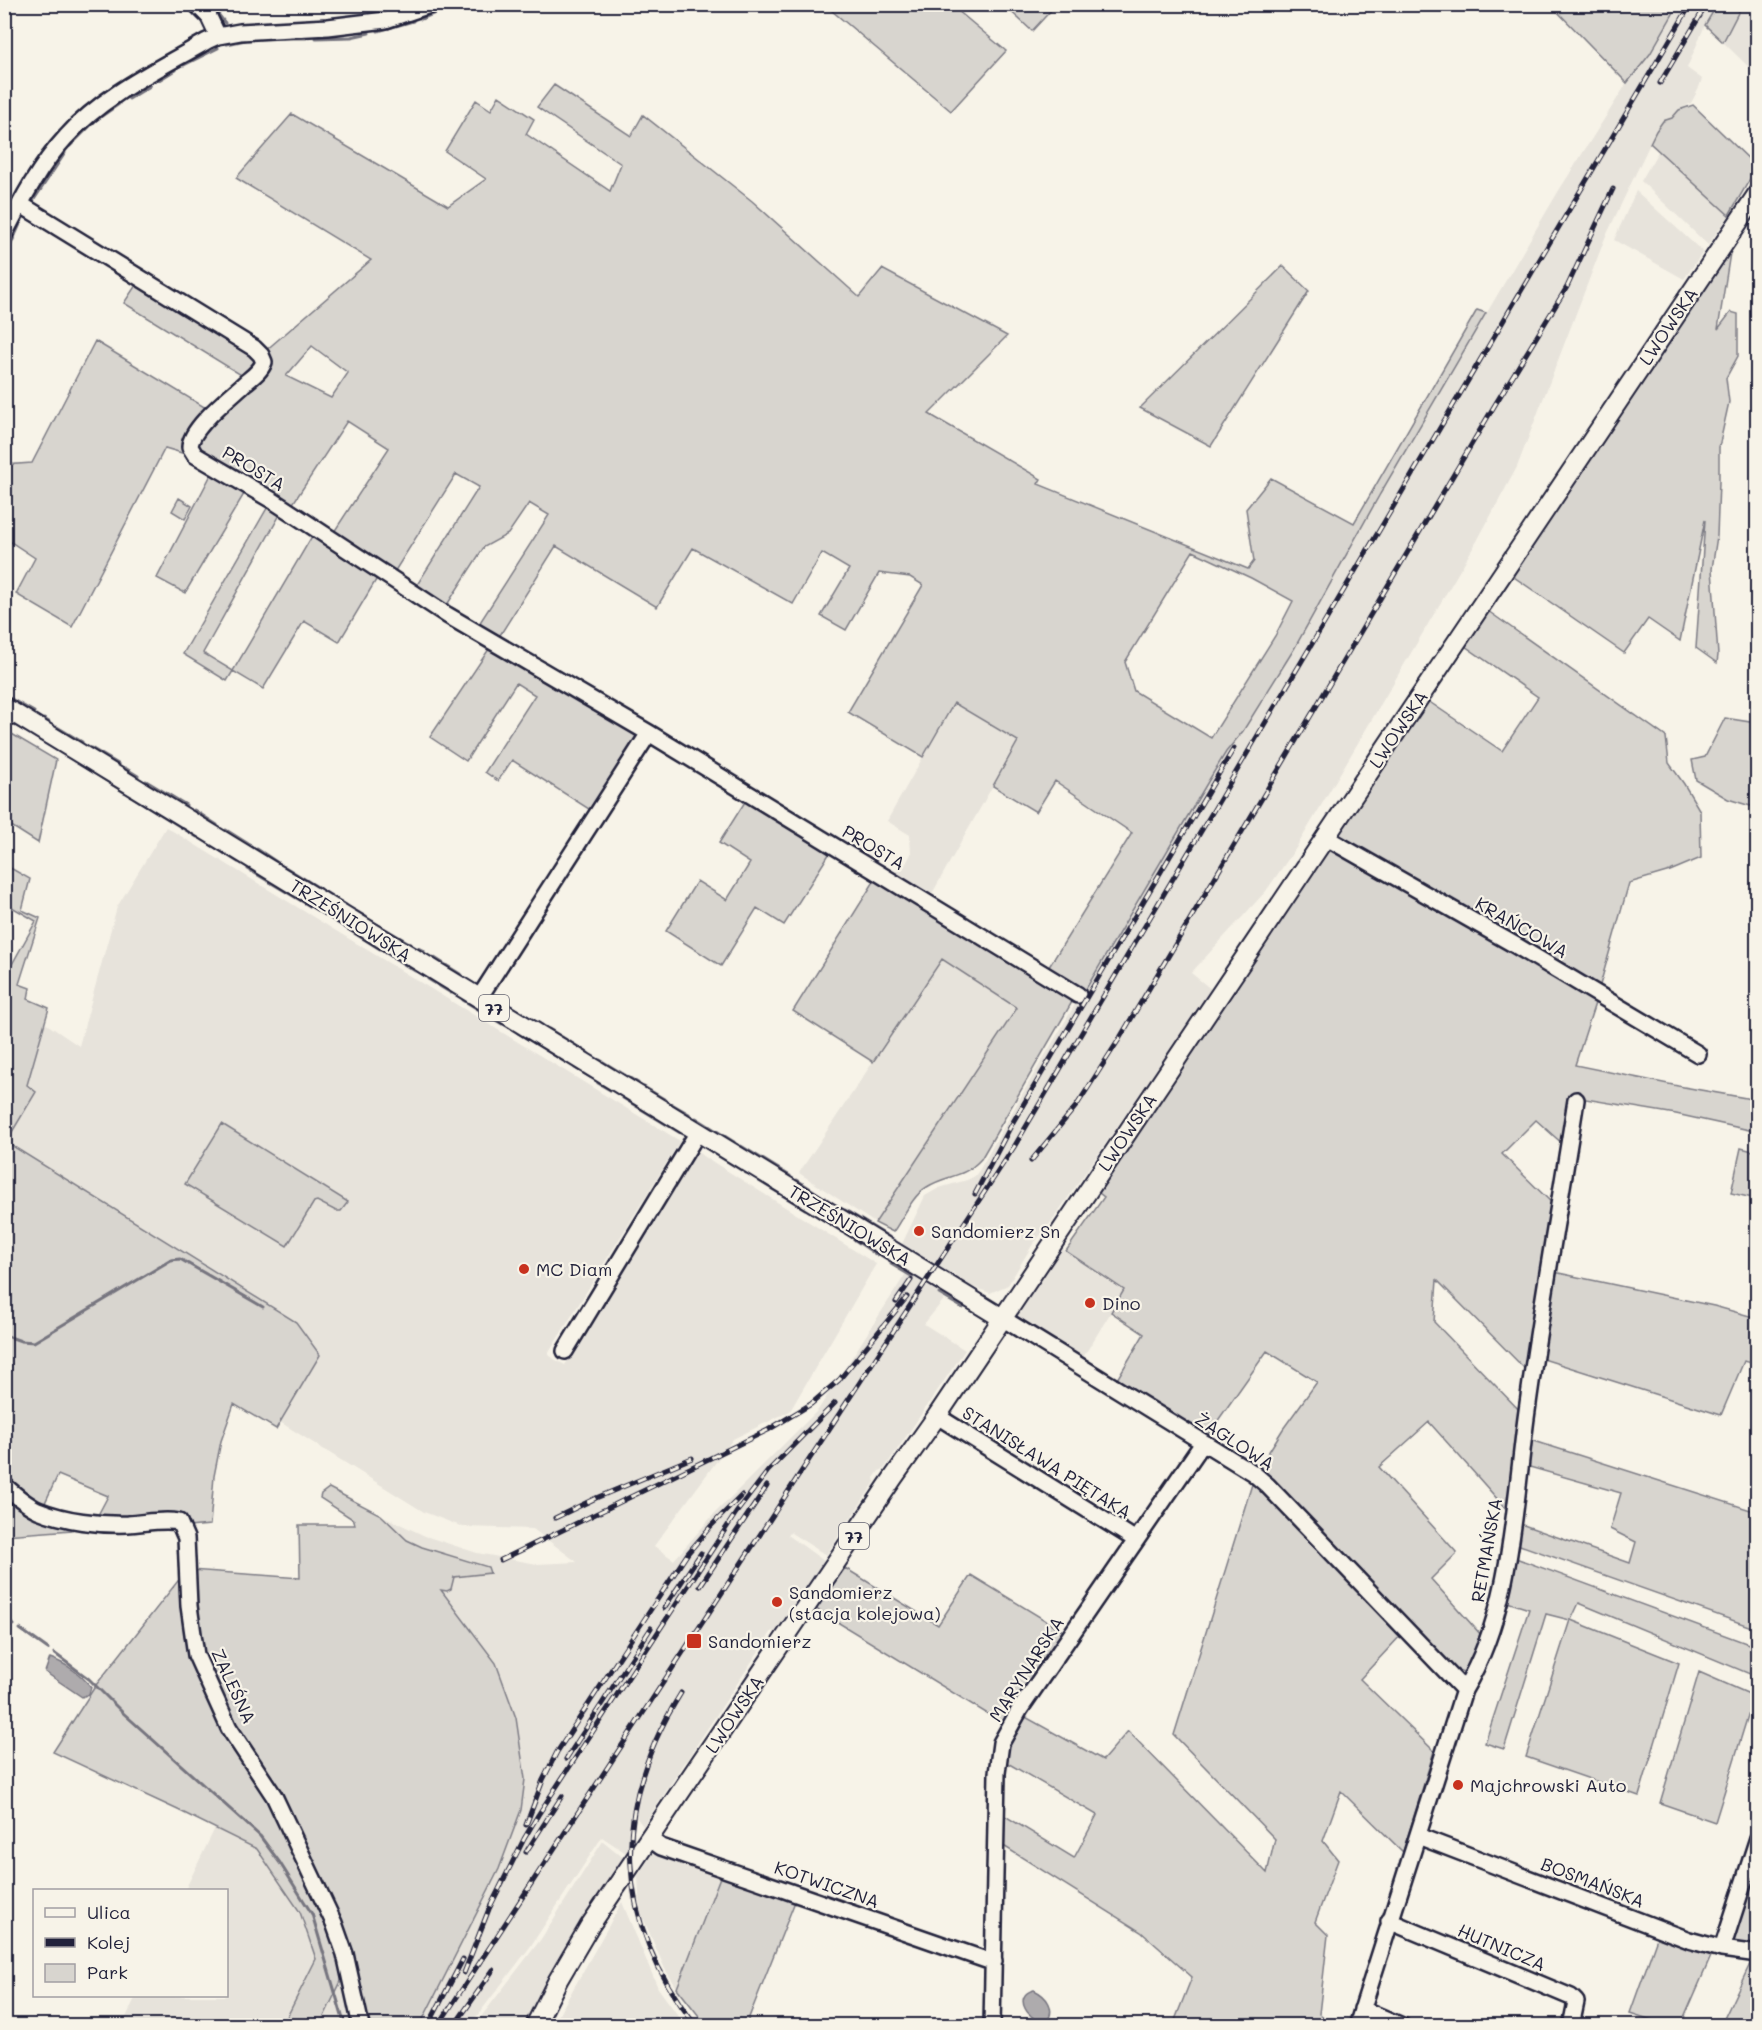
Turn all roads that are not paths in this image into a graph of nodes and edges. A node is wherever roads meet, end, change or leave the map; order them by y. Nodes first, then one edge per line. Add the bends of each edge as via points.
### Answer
1 (196, 4) edge
2 (433, 4) edge
3 (218, 36) junction
4 (1758, 193) edge
5 (20, 204) junction
6 (4, 235) edge
7 (4, 708) edge
8 (650, 733) junction
9 (1325, 837) junction
10 (1078, 995) dead end
11 (479, 998) junction
12 (1698, 1054) dead end
13 (1576, 1100) dead end
14 (698, 1132) junction
15 (1002, 1318) junction
16 (565, 1351) dead end
17 (937, 1416) junction
18 (1203, 1443) junction
19 (4, 1485) edge
20 (1136, 1540) junction
21 (1464, 1689) junction
22 (1418, 1836) junction
23 (650, 1839) junction
24 (1758, 1839) edge
25 (1389, 1922) junction
26 (1722, 1949) junction
27 (1758, 1954) edge
28 (994, 1961) junction
29 (1362, 2009) junction
30 (361, 2025) edge
31 (535, 2025) edge
32 (992, 2025) edge
33 (1357, 2025) edge
34 (1402, 2025) edge
35 (1571, 2025) edge

1 - 3 street via 209,17
2 - 3 street via 386,20
3 - 5 street via 123,90 84,120 59,144
4 - 9 main road, LWOWSKA
5 - 6 street
5 - 8 street, PROSTA via 261,354 264,362 260,370 192,436 190,447 195,455 275,502 467,627
7 - 11 main road, TRZEŚNIOWSKA / 77
8 - 10 street, PROSTA
8 - 11 street
9 - 12 street, KRAŃCOWA
9 - 15 main road, LWOWSKA
11 - 14 main road, TRZEŚNIOWSKA / 77
13 - 21 street, RETMAŃSKA via 1527,1409 1506,1573 1485,1647
14 - 15 main road, TRZEŚNIOWSKA / 77
14 - 16 street
15 - 17 main road, LWOWSKA / 77
15 - 18 street, ŻAGLOWA
17 - 20 street, STANISŁAWA PIĘTAKA
17 - 23 main road, LWOWSKA / 77
18 - 20 street, MARYNARSKA
18 - 21 street, ŻAGLOWA via 1268,1485
19 - 30 street, ZALEŚNA via 37,1509 74,1519 126,1524 179,1522 186,1538 196,1654 229,1728 274,1796 334,1923
20 - 28 street, MARYNARSKA via 1020,1709 1001,1743 997,1773
21 - 22 street, RETMAŃSKA
22 - 25 street, RETMAŃSKA
22 - 26 street, BOSMAŃSKA via 1689,1940
23 - 28 street, KOTWICZNA via 661,1847
23 - 31 main road, LWOWSKA / 77 via 574,1951
24 - 26 street
25 - 29 street, RETMAŃSKA
25 - 35 street, HUTNICZA via 1571,1997 1576,2002
26 - 27 street, BOSMAŃSKA
28 - 32 street, MARYNARSKA
29 - 33 street, RETMAŃSKA
29 - 34 street

